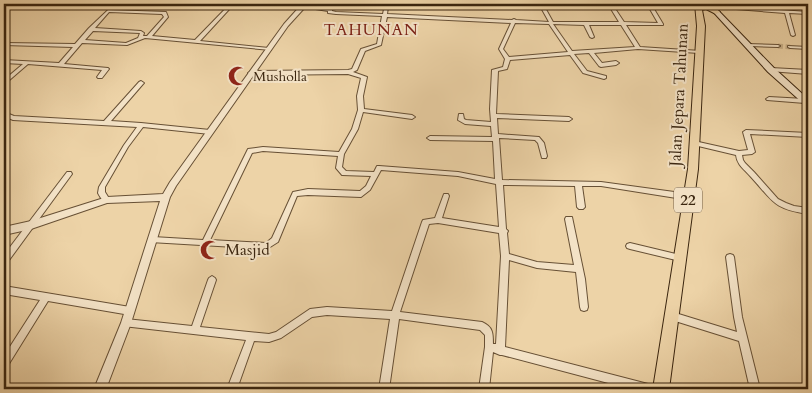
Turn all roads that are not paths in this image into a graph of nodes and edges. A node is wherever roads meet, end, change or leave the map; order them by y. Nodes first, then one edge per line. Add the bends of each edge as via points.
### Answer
1 (232, 4) edge
2 (378, 4) edge
3 (541, 4) edge
4 (565, 4) edge
5 (574, 4) edge
6 (610, 4) edge
7 (650, 4) edge
8 (304, 5) edge
9 (698, 7) edge
10 (712, 7) edge
11 (787, 12) junction
12 (808, 13) edge
13 (384, 17) junction
14 (514, 20) junction
15 (551, 23) junction
16 (586, 23) junction
17 (622, 23) junction
18 (92, 30) junction
19 (793, 35) dead end
20 (592, 37) dead end
21 (140, 38) junction
22 (148, 38) junction
23 (196, 42) junction
24 (4, 44) edge
25 (79, 44) junction
26 (749, 45) junction
27 (778, 46) tunnel mouth
28 (790, 47) tunnel mouth
29 (638, 48) junction
30 (808, 48) edge
31 (269, 49) junction
32 (590, 51) junction
33 (700, 52) junction
34 (571, 53) junction
35 (508, 59) junction
36 (4, 61) edge
37 (28, 62) junction
38 (616, 63) dead end
39 (60, 65) junction
40 (771, 70) junction
41 (348, 72) junction
42 (808, 72) edge
43 (251, 73) junction
44 (100, 77) dead end
45 (604, 77) dead end
46 (4, 82) edge
47 (141, 83) dead end
48 (769, 99) dead end
49 (807, 102) edge
50 (361, 110) junction
51 (4, 114) edge
52 (461, 115) dead end
53 (494, 116) junction
54 (412, 117) dead end
55 (569, 119) dead end
56 (106, 123) junction
57 (495, 124) junction
58 (141, 125) junction
59 (210, 132) junction
60 (808, 136) edge
61 (496, 137) junction
62 (430, 138) dead end
63 (694, 143) junction
64 (740, 153) junction
65 (341, 154) junction
66 (544, 156) dead end
67 (69, 174) dead end
68 (374, 174) junction
69 (500, 182) junction
70 (578, 184) junction
71 (446, 196) dead end
72 (166, 197) junction
73 (689, 197) junction
74 (107, 200) junction
75 (581, 207) dead end
76 (808, 211) edge
77 (569, 219) dead end
78 (438, 220) junction
79 (32, 225) junction
80 (4, 231) edge
81 (504, 231) junction
82 (153, 240) junction
83 (205, 243) junction
84 (630, 246) dead end
85 (505, 256) junction
86 (730, 256) dead end
87 (680, 258) junction
88 (4, 261) edge
89 (579, 269) junction
90 (212, 280) dead end
91 (4, 290) edge
92 (46, 297) junction
93 (584, 307) dead end
94 (130, 311) junction
95 (395, 315) junction
96 (672, 316) junction
97 (126, 323) junction
98 (195, 330) junction
99 (251, 337) junction
100 (742, 338) junction
101 (489, 347) junction
102 (500, 351) junction
103 (4, 364) edge
104 (100, 389) edge
105 (232, 389) edge
106 (384, 389) edge
107 (484, 389) edge
108 (648, 389) edge
109 (661, 389) edge
110 (758, 389) edge

1 - 23 street
2 - 13 street via 386,6
3 - 15 street
4 - 5 street
6 - 17 street
7 - 17 street via 661,24
8 - 13 street via 336,13
8 - 31 street
9 - 10 highway
9 - 33 highway, Jalan Jepara Tahunan / 22
10 - 11 street
10 - 26 main road
11 - 12 street
11 - 19 street
13 - 14 street
13 - 41 street via 378,47 362,50 354,70
14 - 15 street
14 - 35 street via 501,50
15 - 16 street
15 - 34 street
16 - 17 street
16 - 20 street
17 - 29 street
18 - 21 street via 141,32
18 - 22 street via 110,11 164,13 166,17 162,24
18 - 25 street
21 - 22 street
21 - 25 street via 126,44
22 - 23 street
23 - 31 street
24 - 25 street
25 - 39 street
26 - 27 street
26 - 40 main road
28 - 30 street
29 - 32 street
29 - 33 street
31 - 43 street
32 - 34 street
32 - 38 street via 601,65
33 - 63 highway, Jalan Jepara Tahunan / 22
34 - 35 street
34 - 45 street via 586,72
35 - 53 street via 507,67 495,70
36 - 37 street
37 - 39 street
37 - 46 street
39 - 44 street via 106,69
40 - 42 street
40 - 49 main road
41 - 43 street
41 - 50 street via 364,77
43 - 59 street
47 - 56 street
48 - 49 street
50 - 54 street
50 - 65 street
51 - 56 street via 13,118
52 - 57 street via 465,122
53 - 55 street
53 - 57 street
56 - 58 street
57 - 61 street
58 - 59 street
58 - 74 street via 102,187 101,193
59 - 72 street
60 - 64 street via 746,132 752,152
61 - 62 street
61 - 66 street via 537,138
61 - 69 street
63 - 64 street
63 - 73 highway, Jalan Jepara Tahunan / 22
64 - 76 street via 743,165 783,206
65 - 68 street via 340,171
65 - 83 street via 250,151
67 - 79 street
68 - 69 street via 379,168 458,174
68 - 83 street via 368,188 360,194 295,194 271,244
69 - 70 street
69 - 81 street
70 - 73 street via 601,184
70 - 75 street
71 - 78 street
72 - 74 street
72 - 82 street
73 - 87 highway, Jalan Jepara Tahunan / 22
74 - 79 street
77 - 89 street
78 - 81 street
78 - 95 street via 430,220 424,225
79 - 80 street
79 - 88 street
81 - 85 street
82 - 83 street
82 - 94 street
84 - 87 street
85 - 89 street
85 - 102 street
86 - 100 street
87 - 96 highway, Jalan Jepara Tahunan / 22
89 - 93 street
90 - 98 street
91 - 92 street
92 - 94 street
92 - 103 street
94 - 97 street
95 - 99 street via 316,312 274,337
95 - 101 street via 485,327 489,333
95 - 106 street
96 - 100 street
96 - 109 highway, Jalan Jepara Tahunan / 22
97 - 98 street
97 - 104 street
98 - 99 street
99 - 105 street
100 - 110 street
101 - 102 street
101 - 107 street
102 - 108 street

